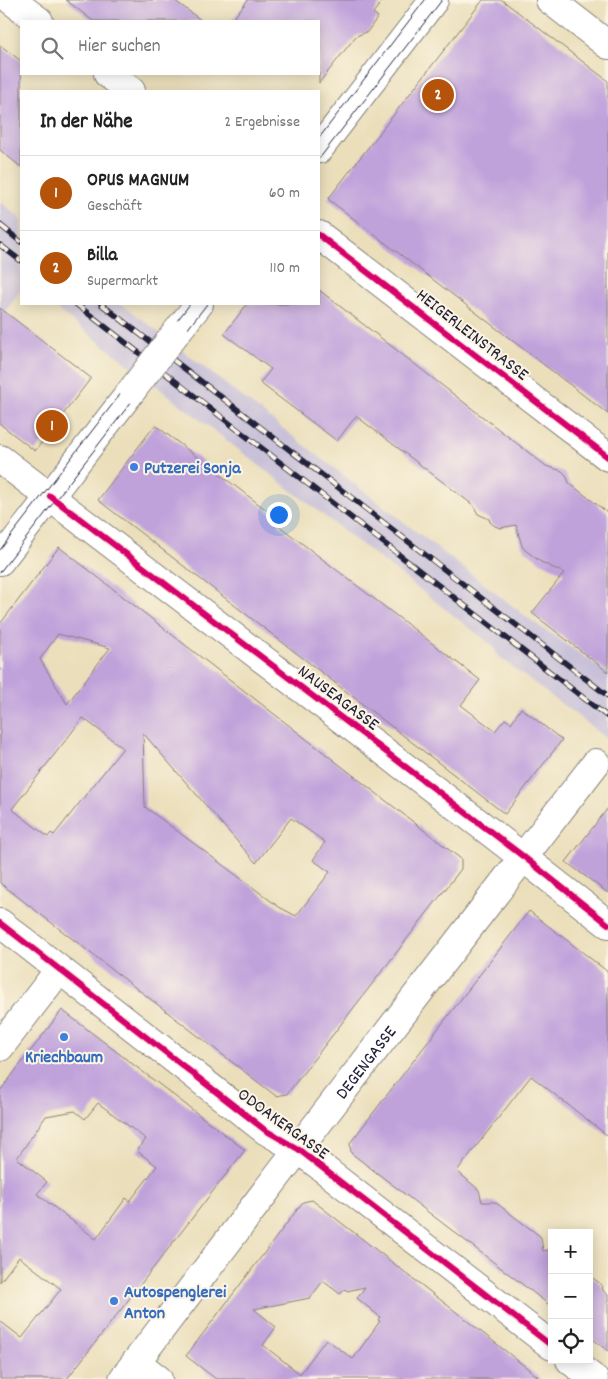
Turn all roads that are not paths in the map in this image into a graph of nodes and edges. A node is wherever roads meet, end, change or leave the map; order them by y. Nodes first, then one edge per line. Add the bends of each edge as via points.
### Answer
1 (11, 0) edge
2 (434, 0) edge
3 (550, 0) edge
4 (38, 20) edge
5 (608, 45) edge
6 (109, 75) edge
7 (130, 90) edge
8 (320, 148) edge
9 (320, 236) edge
10 (198, 305) edge
11 (608, 457) edge
12 (0, 459) edge
13 (50, 496) junction
14 (0, 561) edge
15 (596, 763) dead end
16 (524, 857) junction
17 (0, 923) edge
18 (608, 924) edge
19 (59, 970) junction
20 (0, 1047) edge
21 (298, 1149) junction
22 (548, 1343) edge
23 (575, 1364) edge
24 (130, 1371) edge
25 (158, 1379) edge
26 (594, 1379) edge

1 - 4 street
2 - 8 street
3 - 5 street
6 - 7 street
9 - 11 street, HEIGERLEINSTRASSE
10 - 13 street, bridge
12 - 13 street, NAUSEAGASSE
13 - 14 street
13 - 16 street, NAUSEAGASSE
15 - 16 street, DEGENGASSE
16 - 18 street, NAUSEAGASSE
16 - 21 street, DEGENGASSE
17 - 19 street, ODOAKERGASSE
19 - 20 street
19 - 21 street, ODOAKERGASSE via 265,1130
21 - 22 street, ODOAKERGASSE
21 - 24 street, DEGENGASSE
23 - 26 street
24 - 25 street

